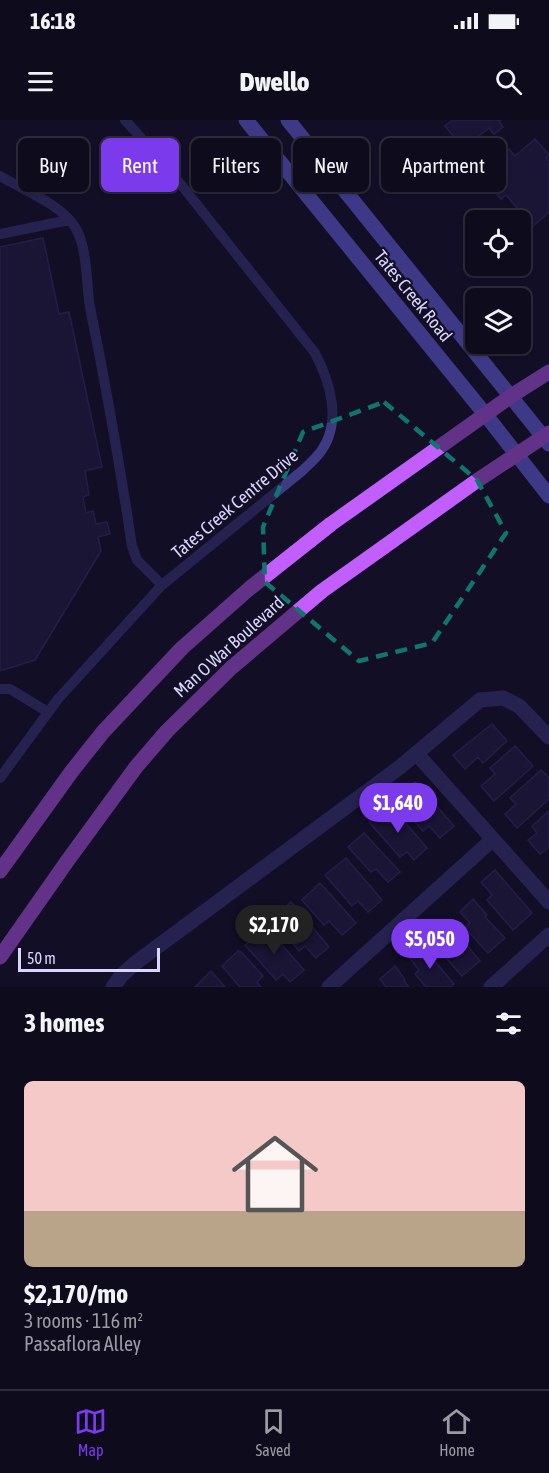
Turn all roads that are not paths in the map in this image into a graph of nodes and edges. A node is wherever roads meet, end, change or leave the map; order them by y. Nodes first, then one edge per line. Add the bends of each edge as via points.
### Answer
1 (125, 120) edge
2 (246, 120) edge
3 (288, 120) edge
4 (0, 176) edge
5 (69, 220) junction
6 (0, 234) edge
7 (549, 372) edge
8 (511, 396) junction
9 (485, 414) junction
10 (547, 438) edge
11 (518, 455) junction
12 (549, 496) edge
13 (162, 585) junction
14 (0, 689) edge
15 (48, 712) junction
16 (549, 737) edge
17 (416, 753) junction
18 (0, 778) edge
19 (492, 840) junction
20 (0, 871) edge
21 (549, 902) edge
22 (549, 935) edge
23 (0, 957) edge
24 (113, 987) edge
25 (329, 987) edge
26 (491, 987) edge

1 - 13 lane, Tates Creek Centre Drive via 175,176 315,353 326,375 333,409 320,453
2 - 9 main road, Tates Creek Road
3 - 8 main road, Tates Creek Road
4 - 5 lane
5 - 6 lane
5 - 13 lane via 76,228 85,259 132,546 137,560
7 - 8 main road, Man O War Boulevard
8 - 9 main road, Man O War Boulevard
8 - 10 main road, Tates Creek Road
9 - 11 main road, Tates Creek Road
9 - 20 main road, Man O War Boulevard via 331,524 182,648 78,763
10 - 11 main road, Man O War Boulevard
11 - 12 main road, Tates Creek Road
11 - 23 main road, Man O War Boulevard via 322,591 231,668 166,731 136,767
13 - 15 lane, Tates Creek Centre Drive
14 - 15 lane via 10,689
15 - 18 lane, Tates Creek Centre Drive
16 - 17 street via 519,706 503,698 480,700
17 - 19 street
17 - 24 street via 134,964
19 - 21 street
19 - 25 street
22 - 26 street

